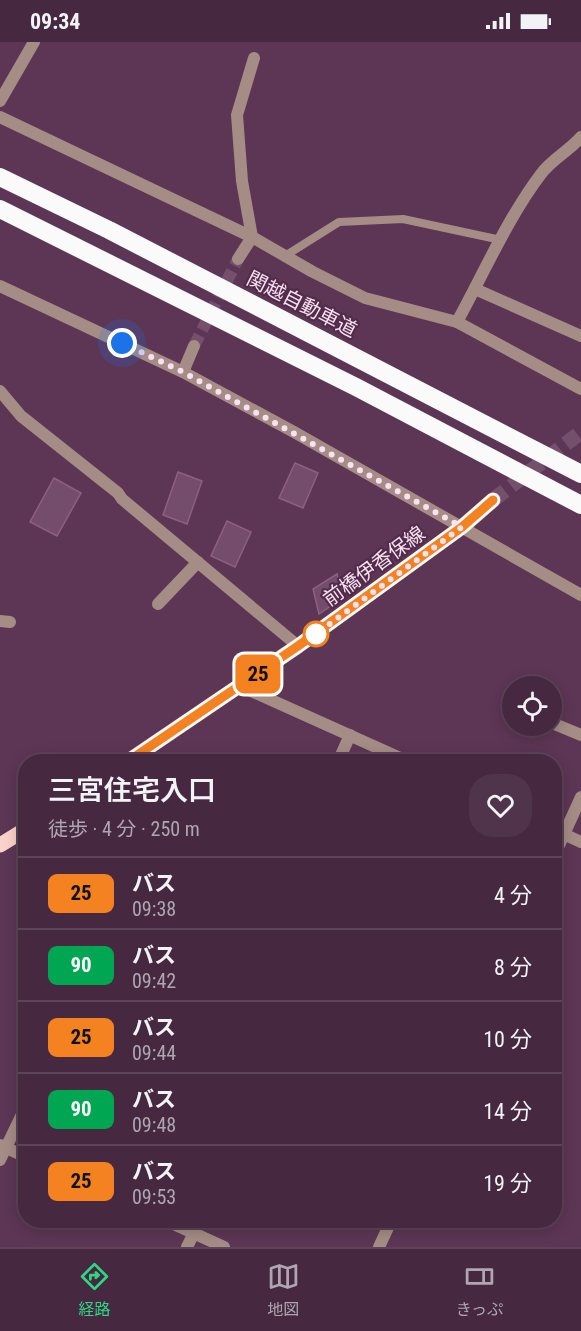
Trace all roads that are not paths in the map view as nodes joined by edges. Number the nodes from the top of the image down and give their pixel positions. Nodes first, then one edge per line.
1 (34, 42) edge
2 (254, 58) dead end
3 (0, 101) edge
4 (0, 117) edge
5 (581, 136) edge
6 (0, 177) edge
7 (0, 209) edge
8 (252, 237) junction
9 (501, 240) junction
10 (285, 256) junction
11 (238, 259) tunnel mouth
12 (0, 286) edge
13 (475, 289) junction
14 (457, 322) junction
15 (581, 336) edge
16 (194, 346) tunnel mouth
17 (183, 372) junction
18 (581, 388) edge
19 (0, 393) edge
20 (581, 474) edge
21 (493, 500) tunnel mouth
22 (581, 505) edge
23 (462, 527) junction
24 (198, 562) junction
25 (581, 595) edge
26 (158, 604) dead end
27 (298, 646) junction
28 (240, 686) junction
29 (562, 727) edge
30 (350, 735) junction
31 (581, 735) edge
32 (139, 754) edge
33 (342, 754) edge
34 (392, 754) edge
35 (581, 797) edge
36 (562, 829) edge
37 (562, 833) edge
38 (18, 834) edge
39 (581, 842) edge
40 (0, 845) edge
41 (18, 1120) edge
42 (3, 1146) edge
43 (18, 1153) edge
44 (0, 1161) edge
45 (183, 1228) edge
46 (388, 1228) edge
47 (194, 1233) junction
48 (188, 1247) edge
49 (224, 1247) edge
50 (380, 1247) edge

1 - 3 street
2 - 8 street
4 - 8 street
5 - 9 street
6 - 20 highway, 関越自動車道
7 - 22 highway
8 - 10 street
8 - 11 street
9 - 10 lane
9 - 13 street
10 - 14 street
12 - 17 street
13 - 14 street
13 - 15 street
14 - 18 street
16 - 17 street
17 - 23 street
19 - 24 street
21 - 23 main road, 前橋伊香保線
23 - 25 street
23 - 27 main road, 前橋伊香保線
24 - 26 street
24 - 27 street
27 - 28 main road, 前橋伊香保線
28 - 30 street
28 - 32 main road, 前橋伊香保線
29 - 31 street
30 - 33 street
30 - 34 street
35 - 36 street
37 - 39 street
38 - 40 main road
41 - 42 street
42 - 43 street
42 - 44 street
45 - 47 street
46 - 50 street
47 - 48 street
47 - 49 street

